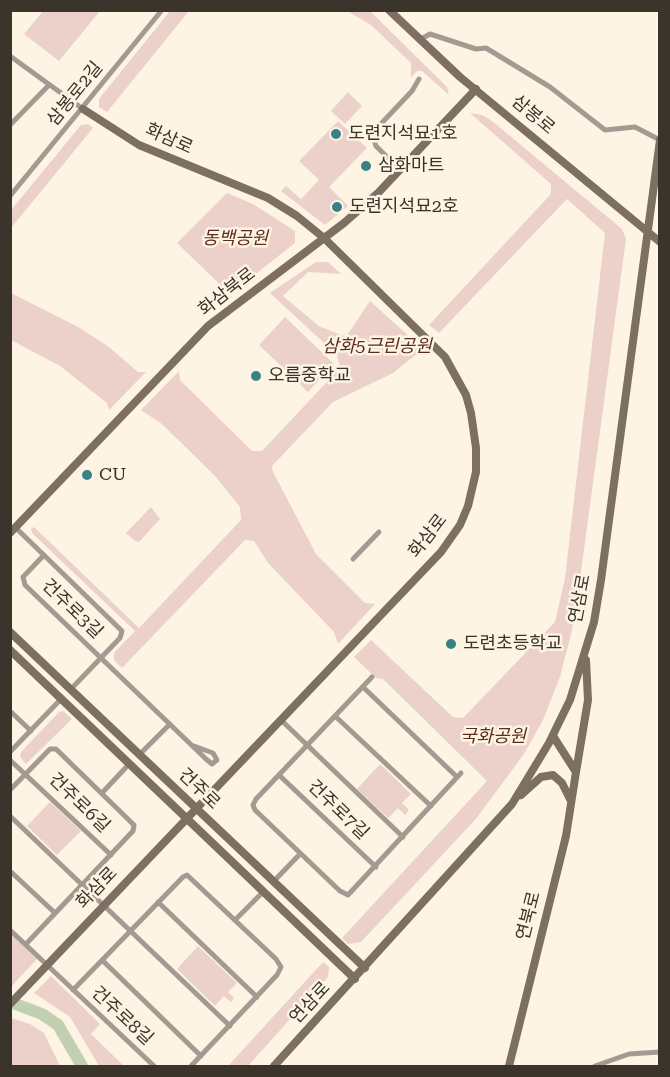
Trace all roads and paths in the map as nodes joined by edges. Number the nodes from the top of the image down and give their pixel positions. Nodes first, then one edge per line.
1 (162, 10) edge
2 (389, 10) edge
3 (419, 40) junction
4 (13, 58) edge
5 (10, 67) edge
6 (419, 79) dead end
7 (49, 85) junction
8 (476, 89) junction
9 (82, 109) junction
10 (10, 125) edge
11 (660, 140) edge
12 (400, 170) junction
13 (11, 194) edge
14 (646, 230) junction
15 (324, 238) junction
16 (660, 242) edge
17 (13, 531) edge
18 (379, 532) dead end
19 (44, 555) junction
20 (353, 559) dead end
21 (12, 634) edge
22 (10, 650) edge
23 (585, 652) junction
24 (101, 657) junction
25 (372, 677) dead end
26 (363, 687) junction
27 (70, 690) junction
28 (62, 698) junction
29 (10, 711) edge
30 (335, 716) junction
31 (281, 720) junction
32 (170, 724) junction
33 (31, 730) junction
34 (553, 736) junction
35 (307, 745) junction
36 (194, 746) dead end
37 (10, 752) edge
38 (139, 755) junction
39 (10, 760) edge
40 (130, 763) junction
41 (576, 772) junction
42 (26, 774) junction
43 (279, 775) junction
44 (10, 790) edge
45 (102, 792) junction
46 (571, 801) junction
47 (512, 804) junction
48 (430, 806) junction
49 (196, 809) junction
50 (10, 816) edge
51 (187, 819) junction
52 (403, 837) junction
53 (300, 854) junction
54 (111, 855) junction
55 (376, 867) junction
56 (10, 871) edge
57 (273, 882) junction
58 (82, 885) junction
59 (263, 892) junction
60 (158, 902) junction
61 (104, 905) junction
62 (55, 913) junction
63 (235, 920) junction
64 (10, 930) edge
65 (130, 930) junction
66 (26, 944) junction
67 (102, 960) junction
68 (47, 965) junction
69 (365, 968) junction
70 (355, 979) junction
71 (73, 990) junction
72 (257, 997) junction
73 (10, 1004) edge
74 (230, 1026) junction
75 (660, 1052) edge
76 (201, 1056) junction
77 (154, 1066) edge
78 (191, 1066) edge
79 (274, 1066) edge
80 (509, 1066) edge
81 (595, 1066) edge

1 - 9 street, 삼봉로2길
2 - 3 street, 삼봉로
3 - 8 street, 삼봉로
3 - 11 street
4 - 5 street
4 - 7 street
6 - 12 street
7 - 9 street
7 - 10 street
8 - 12 street, 화삼북로
8 - 14 street, 삼봉로
9 - 13 street, 삼봉로2길
9 - 15 street, 화삼로
11 - 14 street, 연삼로
12 - 15 street, 화삼북로
14 - 16 street, 삼봉로
14 - 23 street, 연삼로
15 - 17 street, 화삼북로
15 - 31 street, 화삼로
17 - 19 street, 건주로3길
18 - 20 street
19 - 24 street, 건주로3길
19 - 24 street, 건주로3길
21 - 27 street, 건주로
22 - 28 street, 건주로
23 - 34 street, 연삼로
23 - 41 street, 연북로
24 - 27 street, 건주로3길
24 - 32 street
25 - 26 street
26 - 30 street
26 - 48 street
27 - 38 street, 건주로
28 - 33 street
28 - 40 street, 건주로
29 - 33 street
30 - 35 street
30 - 48 street
31 - 35 street, 건주로7길
31 - 49 street, 화삼로
32 - 36 street
32 - 38 street
33 - 37 street
34 - 41 street
34 - 47 street, 연삼로
35 - 43 street
35 - 52 street, 건주로7길
38 - 49 street, 건주로
39 - 42 street
40 - 45 street, 건주로6길
40 - 51 street, 건주로
41 - 46 street, 연북로
42 - 44 street, 건주로6길
42 - 45 street, 건주로6길
42 - 54 street, 건주로6길
43 - 53 street
43 - 55 street, 건주로7길
45 - 54 street, 건주로6길
46 - 47 street
46 - 80 street, 연북로
47 - 69 street, 연삼로
48 - 52 street
49 - 51 street, 화삼로
49 - 57 street, 건주로
50 - 58 street
51 - 59 street, 건주로
51 - 61 street, 화삼로
52 - 55 street
53 - 55 street
53 - 57 street
54 - 58 street, 건주로6길
56 - 62 street
57 - 69 street, 건주로
58 - 61 street
58 - 62 street, 건주로6길
59 - 63 street
59 - 70 street, 건주로
60 - 63 street, 건주로8길
60 - 65 street, 건주로8길
60 - 72 street
61 - 65 street
61 - 68 street, 화삼로
62 - 66 street, 건주로6길
63 - 72 street, 건주로8길
64 - 66 street
65 - 67 street, 건주로8길
65 - 74 street
66 - 68 street
67 - 71 street, 건주로8길
67 - 76 street, 건주로8길
68 - 71 street
68 - 73 street, 화삼로
69 - 70 street, 연삼로
70 - 79 street, 연삼로
71 - 77 street, 건주로8길
72 - 74 street, 건주로8길
74 - 76 street, 건주로8길
75 - 81 street
76 - 78 street, 건주로8길

